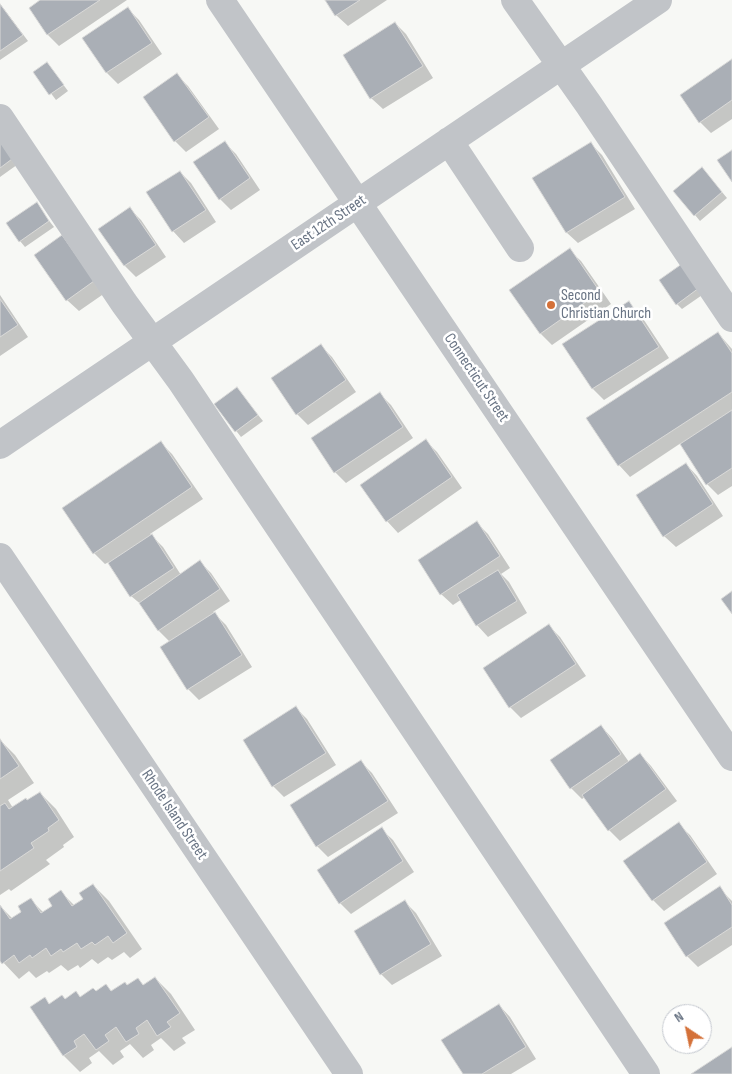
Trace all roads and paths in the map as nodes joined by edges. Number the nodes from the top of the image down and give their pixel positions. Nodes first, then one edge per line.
1 (220, 0) edge
2 (515, 0) edge
3 (658, 0) edge
4 (561, 66) junction
5 (0, 118) edge
6 (449, 141) junction
7 (358, 204) junction
8 (520, 248) dead end
9 (732, 318) edge
10 (152, 342) junction
11 (0, 445) edge
12 (0, 557) edge
13 (732, 757) edge
14 (349, 1074) edge
15 (646, 1074) edge

1 - 7 street, Connecticut Street
2 - 4 street
3 - 4 street, East 12th Street
4 - 6 street, East 12th Street
4 - 9 street
5 - 10 street
6 - 7 street, East 12th Street
6 - 8 street
7 - 10 street, East 12th Street
7 - 13 street, Connecticut Street
10 - 11 street, East 12th Street
10 - 15 street
12 - 14 street, Rhode Island Street

